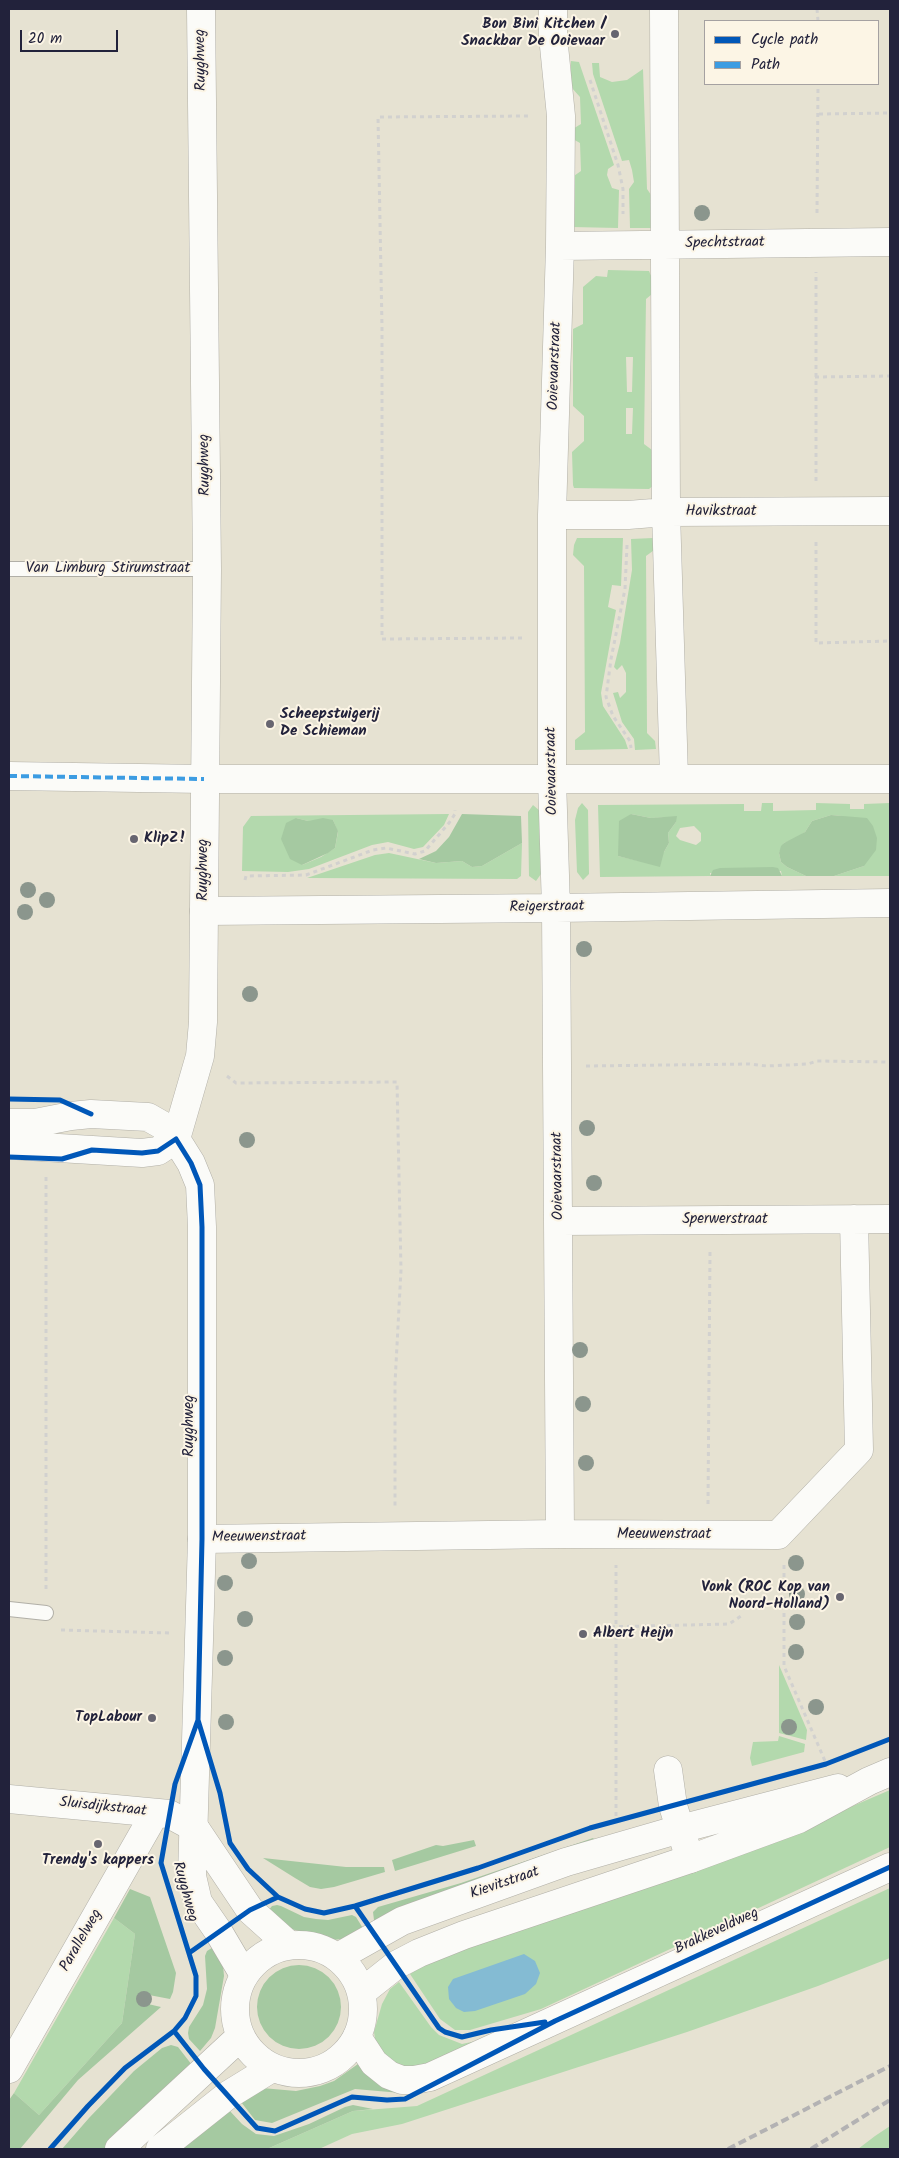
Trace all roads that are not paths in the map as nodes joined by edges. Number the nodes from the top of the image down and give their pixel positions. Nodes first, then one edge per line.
1 (201, 9) edge
2 (553, 9) edge
3 (664, 9) edge
4 (890, 242) edge
5 (560, 246) junction
6 (664, 246) junction
7 (890, 511) edge
8 (666, 512) junction
9 (552, 515) junction
10 (9, 568) edge
11 (207, 569) junction
12 (9, 776) edge
13 (552, 778) junction
14 (674, 778) junction
15 (890, 779) edge
16 (204, 780) junction
17 (890, 903) edge
18 (556, 908) junction
19 (204, 911) junction
20 (9, 1123) edge
21 (176, 1139) junction
22 (9, 1145) edge
23 (854, 1219) junction
24 (890, 1219) edge
25 (560, 1221) junction
26 (560, 1534) junction
27 (202, 1539) junction
28 (9, 1609) edge
29 (46, 1614) road end
30 (668, 1770) dead end
31 (880, 1776) edge
32 (9, 1799) edge
33 (155, 1813) junction
34 (677, 1818) junction
35 (195, 1828) junction
36 (690, 1859) junction
37 (890, 1867) edge
38 (289, 1945) junction
39 (338, 1957) junction
40 (244, 1975) junction
41 (362, 1992) junction
42 (240, 2037) junction
43 (357, 2037) junction
44 (272, 2068) junction
45 (9, 2070) edge
46 (118, 2149) edge
47 (160, 2149) edge

1 - 11 street, Ruyghweg
2 - 5 street, Ooievaarstraat
3 - 6 street
4 - 6 street, Spechtstraat
5 - 6 street, Spechtstraat
5 - 9 street, Ooievaarstraat
6 - 8 street
7 - 8 street, Havikstraat
8 - 9 street, Havikstraat
8 - 14 street
9 - 13 street, Ooievaarstraat
10 - 11 lane, Van Limburg Stirumstraat
11 - 16 street, Ruyghweg
12 - 16 street
13 - 14 street
13 - 16 street
13 - 18 street, Ooievaarstraat
14 - 15 street
16 - 19 street, Ruyghweg
17 - 18 street, Reigerstraat
18 - 19 street, Reigerstraat
18 - 25 street, Ooievaarstraat
19 - 21 street, Ruyghweg
20 - 21 street
21 - 22 street
21 - 27 street, Ruyghweg
23 - 24 street, Sperwerstraat
23 - 25 street, Sperwerstraat
23 - 26 street, Meeuwenstraat
25 - 26 street, Ooievaarstraat
26 - 27 street, Meeuwenstraat
27 - 35 street, Ruyghweg
28 - 29 lane
30 - 34 street
31 - 34 street, Kievitstraat
31 - 36 street, Kievitstraat
32 - 33 street, Sluisdijkstraat
33 - 35 street, Sluisdijkstraat
33 - 45 street, Parallelweg
34 - 36 street
34 - 39 street, Kievitstraat
35 - 38 street
35 - 40 street, Ruyghweg
36 - 41 street, Kievitstraat
37 - 43 street, Brakkeveldweg
38 - 39 street
38 - 40 street
39 - 41 street
40 - 42 street
41 - 43 street
42 - 44 street
42 - 46 street
43 - 44 street
44 - 47 street

